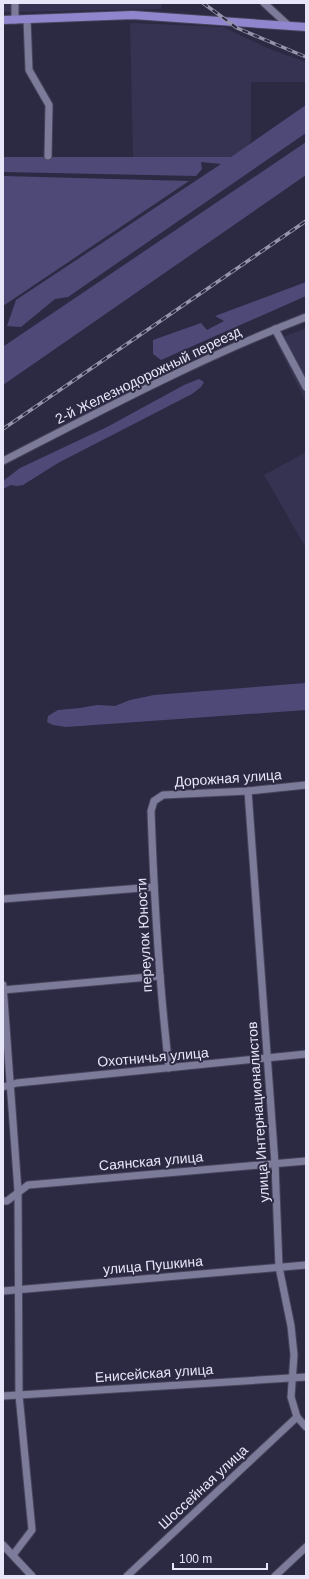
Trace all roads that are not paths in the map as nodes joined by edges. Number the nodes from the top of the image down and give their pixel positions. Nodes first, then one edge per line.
1 (15, 3) edge
2 (264, 3) edge
3 (27, 19) junction
4 (3, 20) edge
5 (15, 20) junction
6 (290, 26) junction
7 (306, 27) edge
8 (48, 156) dead end
9 (306, 317) edge
10 (275, 329) junction
11 (306, 387) edge
12 (3, 461) edge
13 (306, 785) edge
14 (248, 791) junction
15 (154, 801) joint
16 (154, 887) junction
17 (3, 900) edge
18 (160, 976) junction
19 (3, 986) edge
20 (3, 990) edge
21 (306, 1054) edge
22 (268, 1059) junction
23 (169, 1068) junction
24 (6, 1086) edge
25 (306, 1161) edge
26 (275, 1164) junction
27 (18, 1191) junction
28 (3, 1201) edge
29 (306, 1265) edge
30 (279, 1267) junction
31 (18, 1290) junction
32 (3, 1291) edge
33 (306, 1377) edge
34 (293, 1378) junction
35 (19, 1395) junction
36 (3, 1396) edge
37 (296, 1417) junction
38 (306, 1427) edge
39 (3, 1545) edge
40 (306, 1547) edge
41 (13, 1555) junction
42 (32, 1576) edge
43 (127, 1576) edge
44 (275, 1576) edge

1 - 5 street
2 - 6 street
3 - 5 main road
3 - 6 main road
3 - 8 street
4 - 5 main road
6 - 7 main road
9 - 10 street, 2-й Железнодорожный переезд
10 - 11 street
10 - 12 street, 2-й Железнодорожный переезд
13 - 14 street, Дорожная улица
14 - 15 street, Дорожная улица
14 - 22 street, улица Интернационалистов
15 - 16 street, переулок Юности
16 - 17 street
16 - 18 street, переулок Юности
18 - 20 street
18 - 23 street, переулок Юности
19 - 20 street
20 - 24 street
21 - 22 street, Охотничья улица
22 - 23 street, Охотничья улица
22 - 26 street, улица Интернационалистов
23 - 24 street, Охотничья улица
24 - 27 street
25 - 26 street, Саянская улица
26 - 27 street, Саянская улица
26 - 30 street, улица Интернационалистов
27 - 28 street, Саянская улица
27 - 31 street
29 - 30 street, улица Пушкина
30 - 31 street, улица Пушкина
30 - 34 street, улица Интернационалистов
31 - 32 street, улица Пушкина
31 - 35 street
33 - 34 street, Енисейская улица
34 - 35 street, Енисейская улица
34 - 37 street, улица Интернационалистов
35 - 36 street, Енисейская улица
35 - 41 street
37 - 38 street
37 - 43 street, Шоссейная улица
39 - 41 street
40 - 44 street
41 - 42 street

